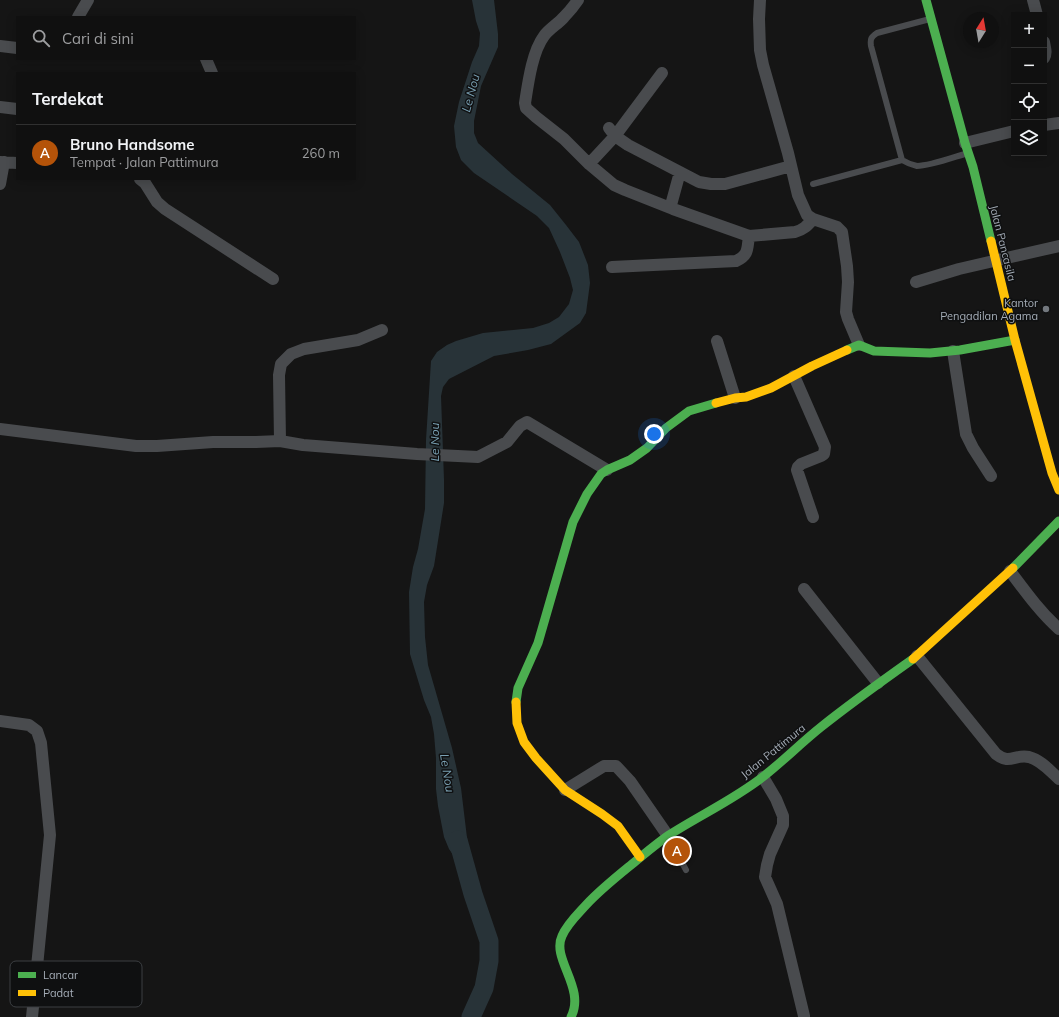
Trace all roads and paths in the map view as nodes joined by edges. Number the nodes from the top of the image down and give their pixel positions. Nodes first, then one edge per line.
1 (88, 0) edge
2 (578, 0) edge
3 (760, 0) edge
4 (926, 0) edge
5 (1033, 0) edge
6 (1036, 12) edge
7 (79, 16) edge
8 (931, 19) junction
9 (0, 46) edge
10 (16, 48) edge
11 (206, 60) edge
12 (212, 72) edge
13 (662, 73) dead end
14 (0, 107) edge
15 (16, 108) edge
16 (1059, 123) edge
17 (1047, 125) edge
18 (612, 132) junction
19 (1011, 132) edge
20 (966, 148) junction
21 (902, 160) junction
22 (2, 162) edge
23 (16, 163) edge
24 (589, 164) junction
25 (791, 166) junction
26 (680, 172) junction
27 (141, 180) edge
28 (0, 184) edge
29 (813, 184) dead end
30 (673, 208) junction
31 (813, 219) junction
32 (749, 236) junction
33 (1059, 246) edge
34 (995, 260) junction
35 (612, 267) dead end
36 (273, 279) dead end
37 (916, 282) dead end
38 (382, 330) dead end
39 (1015, 340) junction
40 (717, 341) dead end
41 (859, 345) junction
42 (953, 351) junction
43 (794, 376) junction
44 (735, 398) junction
45 (0, 429) edge
46 (280, 441) junction
47 (607, 470) junction
48 (991, 476) dead end
49 (1059, 490) edge
50 (813, 516) dead end
51 (1059, 521) edge
52 (1010, 571) junction
53 (804, 589) dead end
54 (1059, 629) edge
55 (917, 656) junction
56 (878, 683) junction
57 (0, 721) edge
58 (763, 777) junction
59 (1059, 779) edge
60 (565, 790) junction
61 (668, 836) junction
62 (640, 857) junction
63 (686, 870) dead end
64 (38, 961) edge
65 (33, 1007) edge
66 (804, 1016) edge
67 (32, 1017) edge
68 (571, 1017) edge

1 - 7 street
2 - 24 street
3 - 25 street
4 - 8 street, Jalan Pancasila
5 - 6 street
8 - 20 street, Jalan Pancasila
8 - 21 lane
9 - 10 street
11 - 12 street
13 - 18 street
14 - 15 street
16 - 17 street
18 - 24 street
18 - 26 street
19 - 20 street
20 - 21 lane
20 - 34 street, Jalan Pancasila
21 - 29 lane
22 - 23 street
22 - 28 street
24 - 30 street
25 - 26 street
25 - 31 street
26 - 30 street
27 - 36 street
30 - 32 street
31 - 32 street
31 - 41 street
32 - 35 street
33 - 34 street
34 - 37 street
34 - 39 street, Jalan Pancasila
38 - 46 street
39 - 42 street
39 - 49 street, Jalan Pancasila
40 - 44 street
41 - 42 street
41 - 43 street
42 - 48 street
43 - 44 street
43 - 50 street
44 - 47 street
45 - 46 street
46 - 47 street
47 - 60 street
51 - 52 street, Jalan Pattimura
52 - 54 street
52 - 55 street, Jalan Pattimura
53 - 56 street
55 - 56 street, Jalan Pattimura
55 - 59 street
56 - 58 street, Jalan Pattimura
57 - 64 street
58 - 61 street, Jalan Pattimura
58 - 66 street
60 - 61 street
60 - 62 street
61 - 62 street, Jalan Pattimura
61 - 63 lane
62 - 68 street, Jalan Pattimura
65 - 67 street

